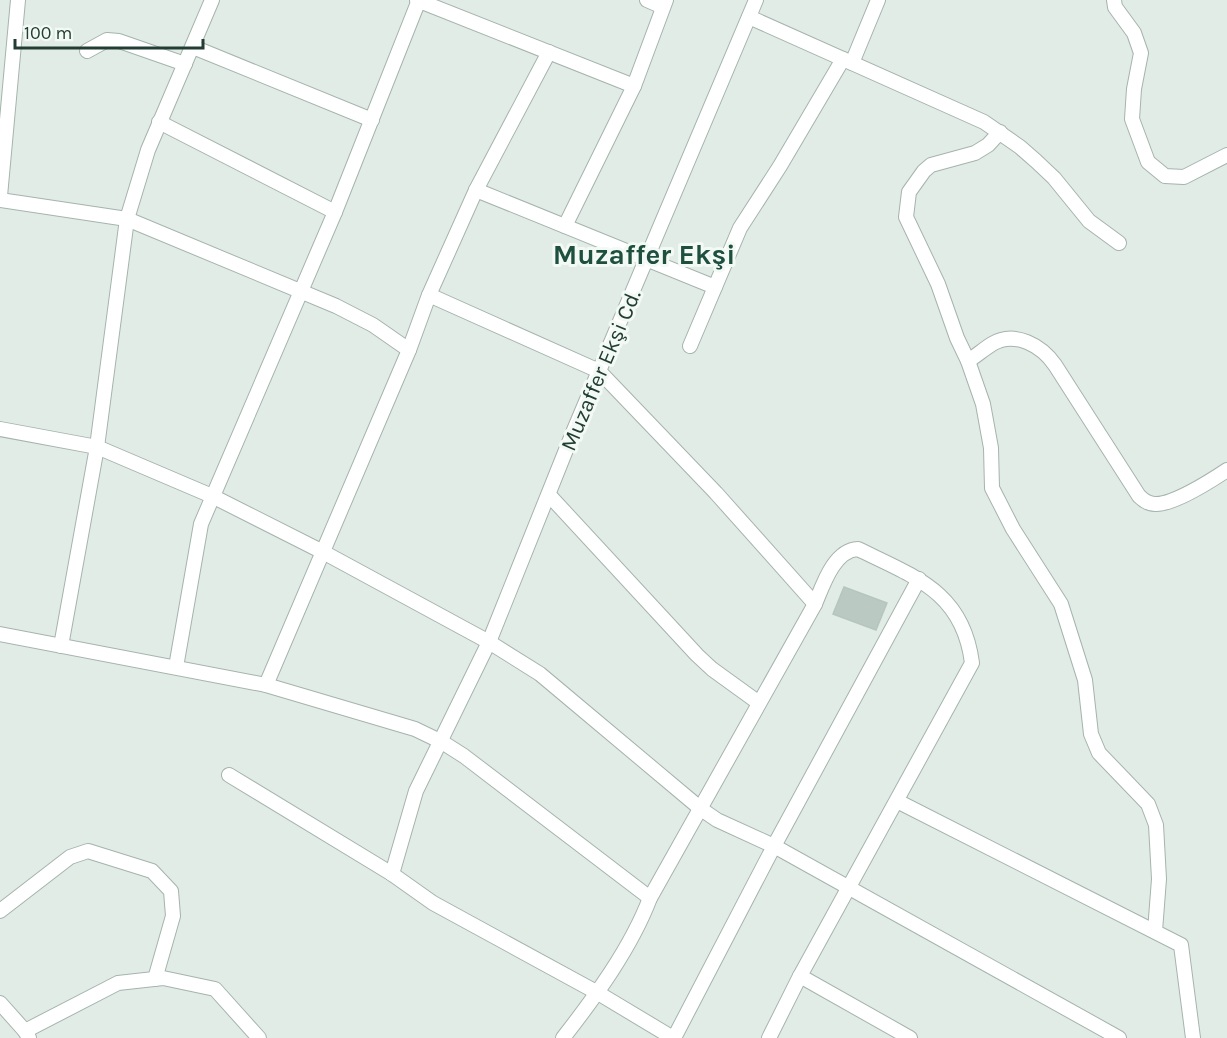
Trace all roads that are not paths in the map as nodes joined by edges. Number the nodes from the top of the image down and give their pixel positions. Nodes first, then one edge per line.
1 (18, 0) edge
2 (212, 0) edge
3 (418, 0) edge
4 (647, 0) edge
5 (756, 0) edge
6 (878, 0) edge
7 (1114, 0) edge
8 (665, 3) edge
9 (749, 17) junction
10 (193, 47) junction
11 (87, 51) dead end
12 (549, 52) junction
13 (848, 61) junction
14 (184, 64) junction
15 (634, 86) junction
16 (372, 120) junction
17 (159, 122) junction
18 (1000, 132) junction
19 (1227, 155) edge
20 (476, 190) junction
21 (0, 198) edge
22 (335, 212) junction
23 (127, 219) junction
24 (565, 226) junction
25 (1119, 243) dead end
26 (647, 260) junction
27 (715, 287) junction
28 (300, 291) junction
29 (429, 295) junction
30 (690, 346) dead end
31 (409, 350) junction
32 (968, 361) junction
33 (600, 370) junction
34 (0, 429) edge
35 (96, 447) junction
36 (1227, 470) edge
37 (549, 495) junction
38 (212, 496) junction
39 (322, 552) junction
40 (919, 579) junction
41 (815, 604) junction
42 (0, 634) edge
43 (489, 642) junction
44 (61, 646) junction
45 (176, 667) junction
46 (266, 686) junction
47 (759, 703) junction
48 (442, 742) junction
49 (229, 775) dead end
50 (897, 801) junction
51 (701, 809) junction
52 (774, 846) junction
53 (392, 874) junction
54 (850, 888) junction
55 (650, 898) junction
56 (0, 911) edge
57 (1155, 931) junction
58 (800, 976) junction
59 (155, 979) junction
60 (598, 993) junction
61 (0, 1003) edge
62 (27, 1034) edge
63 (259, 1038) edge
64 (563, 1038) edge
65 (674, 1038) edge
66 (769, 1038) edge
67 (910, 1038) edge
68 (1119, 1038) edge
69 (1193, 1038) edge

1 - 21 street
2 - 10 street
3 - 12 street
3 - 16 street
4 - 8 street
5 - 9 street, Muzaffer Ekşi Cd.
6 - 13 street
7 - 19 street
8 - 15 street
9 - 13 street
9 - 26 street, Muzaffer Ekşi Cd.
10 - 14 street
10 - 16 street
11 - 14 street
12 - 15 street
12 - 20 street
13 - 18 street
13 - 27 street
14 - 17 street
15 - 24 street
16 - 22 street
17 - 22 street
17 - 23 street
18 - 25 street
18 - 32 street
20 - 24 street
20 - 29 street
21 - 23 street
22 - 28 street
23 - 28 street
23 - 35 street
24 - 26 street
26 - 27 street
26 - 33 street, Muzaffer Ekşi Cd.
27 - 30 street
28 - 31 street
28 - 38 street
29 - 31 street
29 - 33 street
31 - 39 street
32 - 36 street
32 - 57 street
33 - 37 street, Muzaffer Ekşi Cd.
33 - 41 street
34 - 35 street
35 - 38 street
35 - 44 street
37 - 43 street, Muzaffer Ekşi Cd.
37 - 47 street
38 - 39 street
38 - 45 street
39 - 43 street
39 - 46 street
40 - 41 street
40 - 50 street
40 - 52 street
41 - 47 street
42 - 44 street
43 - 48 street, Muzaffer Ekşi Cd.
43 - 51 street
44 - 45 street
45 - 46 street
46 - 48 street
47 - 51 street
48 - 53 street, Muzaffer Ekşi Cd.
48 - 55 street
49 - 53 street
50 - 54 street
50 - 57 street
51 - 52 street
51 - 55 street
52 - 54 street
52 - 65 street
53 - 60 street
54 - 58 street
54 - 68 street
55 - 60 street
56 - 59 street
57 - 69 street
58 - 66 street
58 - 67 street
59 - 62 street
59 - 63 street
60 - 64 street
60 - 65 street
61 - 62 street

